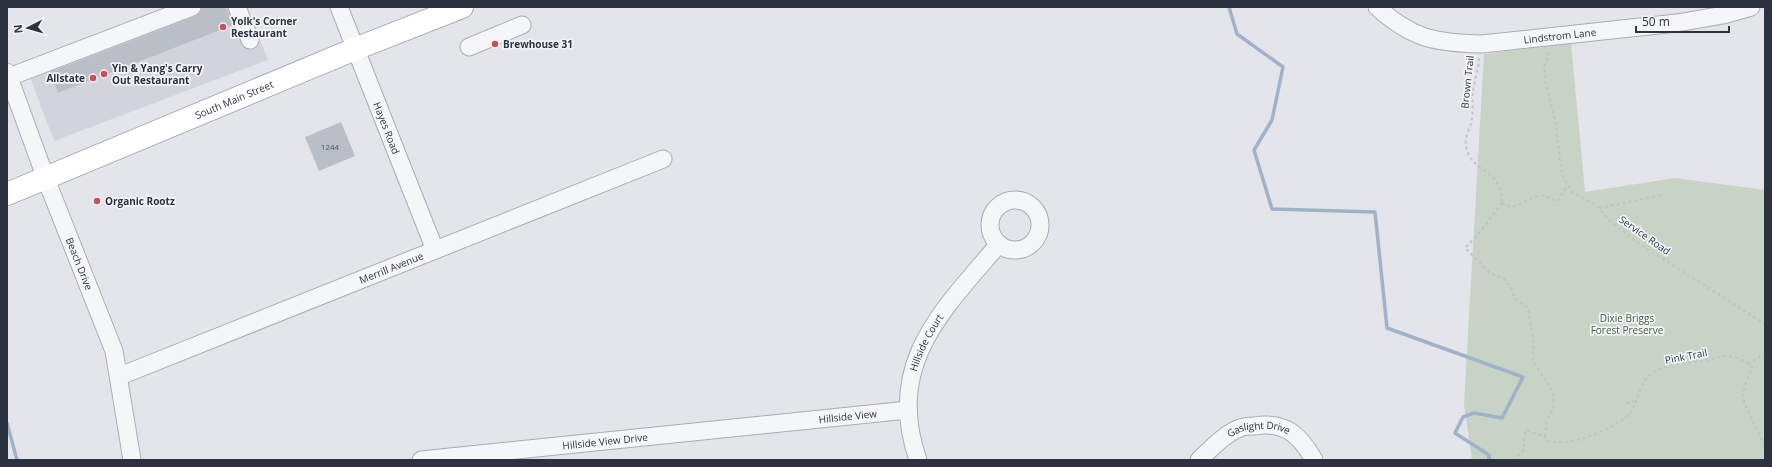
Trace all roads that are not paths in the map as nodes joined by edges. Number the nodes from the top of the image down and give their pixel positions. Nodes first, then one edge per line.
1 (192, 7) edge
2 (237, 7) edge
3 (339, 7) edge
4 (462, 7) edge
5 (1378, 7) edge
6 (1751, 7) edge
7 (522, 25) dead end
8 (250, 40) dead end
9 (469, 47) dead end
10 (356, 49) junction
11 (8, 74) edge
12 (663, 159) dead end
13 (46, 179) junction
14 (7, 194) edge
15 (999, 244) dead end
16 (435, 250) junction
17 (120, 376) junction
18 (908, 410) junction
19 (788, 422) joint
20 (132, 460) edge
21 (421, 460) edge
22 (918, 460) edge
23 (1199, 460) edge
24 (1314, 460) edge

1 - 11 street
2 - 8 street
3 - 10 street, Hayes Road
4 - 10 main road, South Main Street
5 - 6 street, Lindstrom Lane
7 - 9 street
10 - 13 main road, South Main Street
10 - 16 street, Hayes Road
11 - 13 street, Beach Drive
12 - 16 street, Merrill Avenue
13 - 14 main road, South Main Street
13 - 17 street, Beach Drive
15 - 18 street, Hillside Court
16 - 17 street, Merrill Avenue
17 - 20 street, Beach Drive
18 - 19 street, Hillside View
18 - 22 street, Hillside Court
19 - 21 street, Hillside View Drive
23 - 24 street, Gaslight Drive

